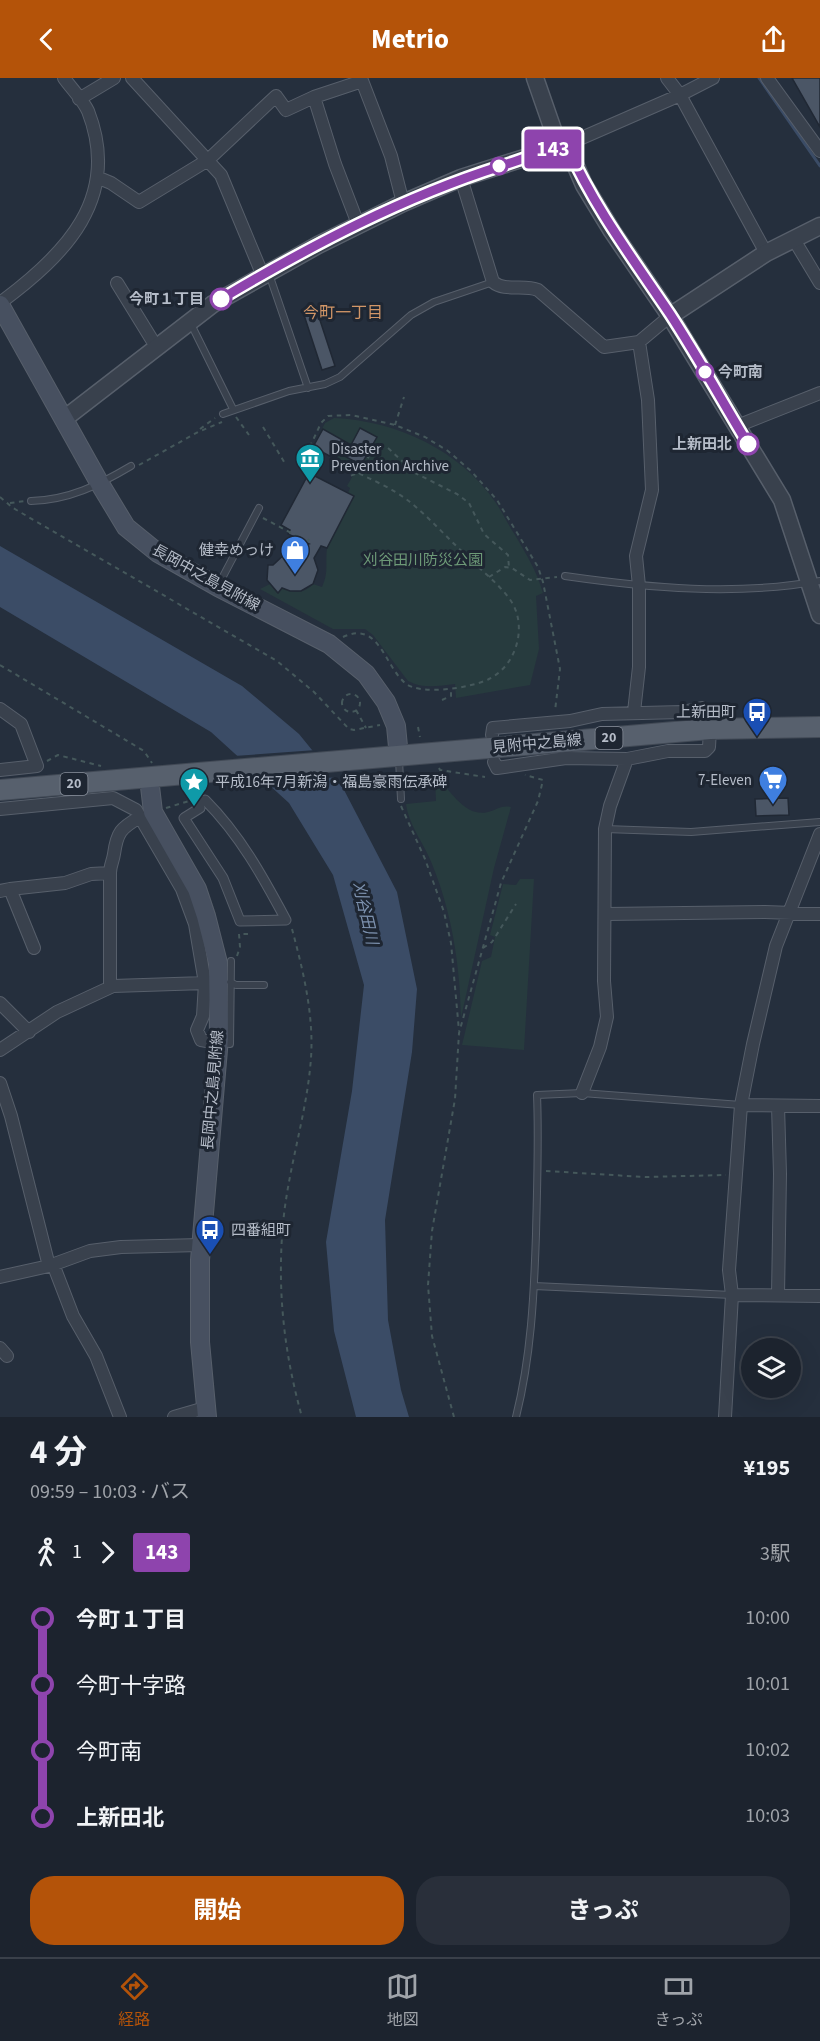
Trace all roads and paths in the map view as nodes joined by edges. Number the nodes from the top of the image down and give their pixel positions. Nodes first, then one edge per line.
1 (63, 78) edge
2 (114, 78) edge
3 (132, 78) edge
4 (535, 78) edge
5 (667, 78) edge
6 (713, 78) edge
7 (766, 78) edge
8 (361, 80) edge
9 (680, 95) junction
10 (314, 97) junction
11 (79, 99) junction
12 (563, 147) junction
13 (820, 151) edge
14 (208, 160) junction
15 (99, 178) junction
16 (460, 178) junction
17 (403, 203) junction
18 (358, 224) junction
19 (820, 226) edge
20 (793, 238) junction
21 (766, 253) junction
22 (266, 275) junction
23 (493, 282) junction
24 (117, 283) dead end
25 (820, 283) edge
26 (0, 304) edge
27 (670, 316) junction
28 (190, 322) junction
29 (639, 342) junction
30 (157, 348) junction
31 (308, 388) junction
32 (820, 393) edge
33 (404, 397) dead end
34 (233, 410) junction
35 (223, 414) joint
36 (64, 419) junction
37 (395, 425) junction
38 (737, 426) junction
39 (262, 427) dead end
40 (198, 432) junction
41 (249, 435) dead end
42 (306, 455) dead end
43 (286, 465) dead end
44 (131, 466) joint
45 (359, 474) junction
46 (351, 477) dead end
47 (100, 484) junction
48 (0, 497) edge
49 (8, 501) junction
50 (31, 501) joint
51 (259, 508) dead end
52 (262, 517) dead end
53 (303, 550) dead end
54 (509, 568) junction
55 (565, 576) joint
56 (489, 577) junction
57 (542, 580) junction
58 (816, 582) edge
59 (639, 586) junction
60 (218, 587) junction
61 (820, 615) edge
62 (343, 636) dead end
63 (0, 665) edge
64 (451, 688) junction
65 (364, 692) dead end
66 (358, 698) junction
67 (442, 700) dead end
68 (0, 709) edge
69 (356, 710) junction
70 (555, 711) dead end
71 (634, 712) junction
72 (383, 724) dead end
73 (366, 728) junction
74 (418, 728) dead end
75 (820, 728) edge
76 (710, 729) junction
77 (492, 735) dead end
78 (420, 737) dead end
79 (58, 755) dead end
80 (399, 757) junction
81 (627, 759) junction
82 (494, 762) dead end
83 (0, 770) edge
84 (105, 770) dead end
85 (442, 770) dead end
86 (150, 772) junction
87 (523, 775) dead end
88 (485, 777) dead end
89 (0, 790) edge
90 (401, 799) joint
91 (189, 801) dead end
92 (170, 807) dead end
93 (0, 809) edge
94 (140, 817) junction
95 (820, 822) edge
96 (605, 829) junction
97 (820, 834) edge
98 (110, 873) junction
99 (5, 890) edge
100 (516, 904) dead end
101 (787, 913) junction
102 (606, 914) junction
103 (820, 914) edge
104 (249, 921) junction
105 (291, 926) dead end
106 (34, 948) dead end
107 (483, 948) junction
108 (234, 961) joint
109 (218, 982) junction
110 (264, 985) dead end
111 (110, 987) junction
112 (0, 1003) edge
113 (30, 1032) junction
114 (459, 1033) junction
115 (0, 1050) edge
116 (0, 1083) edge
117 (582, 1092) junction
118 (741, 1106) junction
119 (778, 1106) junction
120 (820, 1106) edge
121 (538, 1171) junction
122 (734, 1174) junction
123 (200, 1245) junction
124 (51, 1265) junction
125 (0, 1277) edge
126 (534, 1286) junction
127 (732, 1295) junction
128 (778, 1295) junction
129 (820, 1296) edge
130 (206, 1412) edge
131 (120, 1417) edge
132 (174, 1417) edge
133 (302, 1417) edge
134 (454, 1417) edge
135 (516, 1417) edge
136 (725, 1417) edge

1 - 11 street
2 - 11 street
3 - 14 street
4 - 12 street
5 - 9 street
6 - 9 street
7 - 13 street
8 - 10 street
8 - 17 street
9 - 12 street
9 - 21 street
10 - 14 street
10 - 18 street
11 - 15 street
12 - 16 street
12 - 27 street
14 - 15 street
14 - 22 street
15 - 26 street
16 - 17 street
16 - 23 street
17 - 18 street
18 - 22 street
19 - 20 street
20 - 21 street
20 - 25 street
21 - 27 street
22 - 28 street
22 - 31 lane
23 - 29 street
23 - 31 lane
24 - 30 street
26 - 36 main road, 長岡中之島見附線
27 - 29 street
27 - 38 street
28 - 30 street
28 - 34 lane
29 - 59 street
30 - 36 street
31 - 34 lane
32 - 38 street
33 - 37 path
34 - 35 lane
35 - 40 path
36 - 47 main road, 長岡中之島見附線
37 - 42 path
37 - 57 path
38 - 58 street
39 - 43 path
40 - 41 path
40 - 44 path
44 - 47 lane
45 - 46 path
45 - 54 path
45 - 56 path
47 - 50 lane
47 - 60 main road, 長岡中之島見附線
48 - 49 path
49 - 50 path
49 - 73 path
51 - 60 lane
52 - 53 path
54 - 56 path
54 - 57 path
55 - 57 path
55 - 59 lane
56 - 64 path
57 - 70 path
58 - 59 lane
58 - 61 street
59 - 71 street
60 - 80 main road, 長岡中之島見附線
62 - 64 path
63 - 86 path
64 - 67 path
65 - 66 path
66 - 69 path
66 - 69 path
68 - 83 street
69 - 73 path
71 - 76 street
71 - 77 street
72 - 73 path
74 - 78 path
75 - 76 main road, 見附中之島線 / 20
76 - 80 main road, 見附中之島線 / 20
76 - 81 street
79 - 84 path
80 - 86 main road, 20
80 - 90 lane
81 - 82 street
81 - 96 street
85 - 88 path
86 - 89 main road, 20
86 - 109 main road, 長岡中之島見附線
87 - 107 path
90 - 114 path
91 - 92 path
93 - 94 street
94 - 98 street
94 - 109 street
95 - 96 lane
96 - 102 street
97 - 101 street
98 - 99 street
98 - 111 street
99 - 106 street
100 - 107 path
101 - 102 street
101 - 103 street
101 - 118 street
102 - 117 street
104 - 104 street
104 - 108 path
105 - 133 path
107 - 114 path
108 - 109 lane
109 - 110 lane
109 - 111 street
109 - 123 main road, 長岡中之島見附線
111 - 113 street
112 - 113 street
113 - 115 street
114 - 134 path
116 - 124 street
117 - 118 lane
117 - 121 lane
118 - 119 street
118 - 122 street
119 - 120 street
119 - 128 street
121 - 122 path
121 - 126 lane
122 - 127 street
123 - 124 street
123 - 130 main road, 長岡中之島見附線
124 - 125 street
124 - 131 street
126 - 127 lane
126 - 135 lane
127 - 128 street
127 - 136 street
128 - 129 street
130 - 132 street

